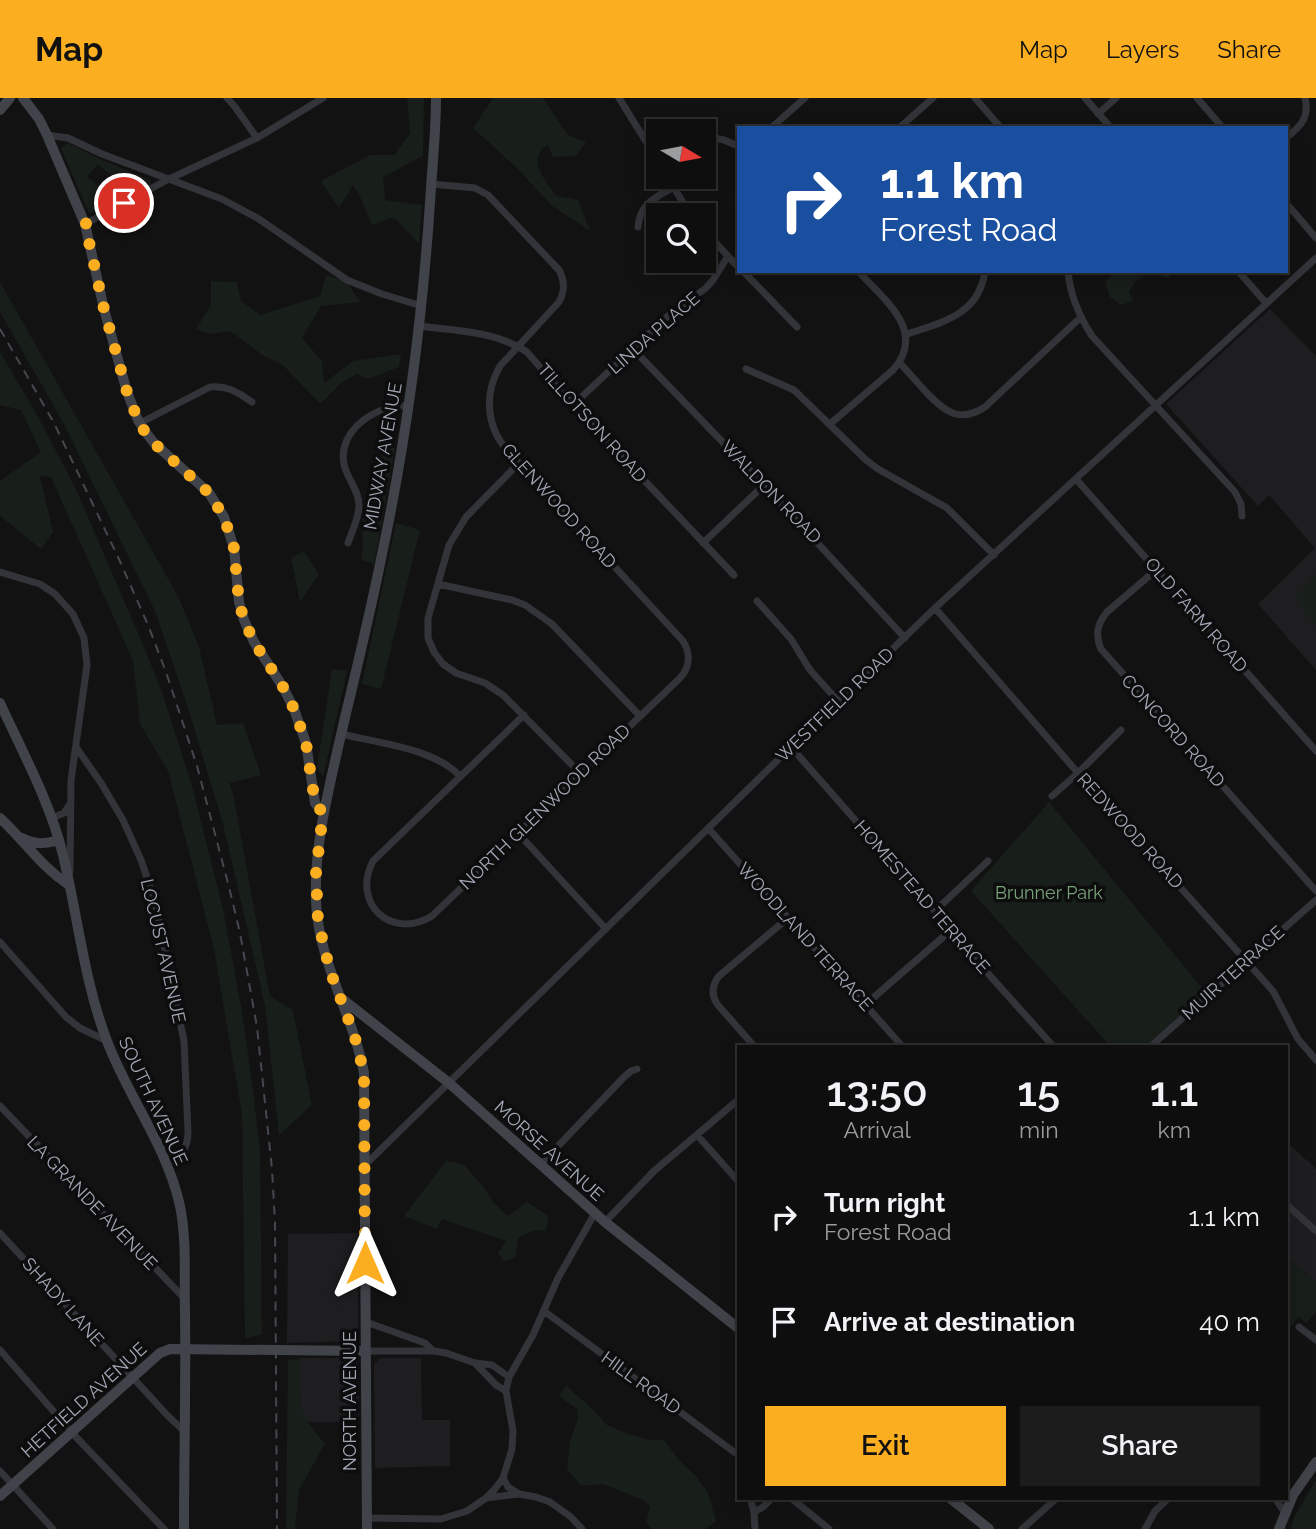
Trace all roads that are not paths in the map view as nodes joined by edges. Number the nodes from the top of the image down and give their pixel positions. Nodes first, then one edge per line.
1 (10, 98) edge
2 (23, 98) edge
3 (227, 98) edge
4 (323, 98) edge
5 (436, 98) edge
6 (620, 98) edge
7 (805, 98) edge
8 (933, 98) edge
9 (975, 98) edge
10 (1084, 98) edge
11 (1116, 98) edge
12 (1197, 98) edge
13 (1305, 98) edge
14 (795, 101) edge
15 (0, 110) edge
16 (1098, 114) junction
17 (773, 126) edge
18 (901, 126) edge
19 (999, 126) edge
20 (1109, 126) edge
21 (1221, 126) edge
22 (47, 135) junction
23 (646, 136) edge
24 (1288, 136) edge
25 (257, 138) junction
26 (716, 138) edge
27 (737, 146) edge
28 (167, 180) junction
29 (431, 184) junction
30 (671, 189) edge
31 (1288, 204) edge
32 (85, 224) junction
33 (638, 227) dead end
34 (1316, 238) edge
35 (716, 243) edge
36 (728, 256) junction
37 (1316, 258) edge
38 (737, 266) edge
39 (745, 273) edge
40 (860, 273) edge
41 (984, 273) edge
42 (1068, 273) edge
43 (1240, 273) edge
44 (1266, 303) junction
45 (422, 306) junction
46 (1081, 317) junction
47 (419, 326) junction
48 (797, 327) dead end
49 (905, 335) junction
50 (518, 346) junction
51 (633, 349) junction
52 (899, 362) junction
53 (746, 369) dead end
54 (252, 402) dead end
55 (573, 405) junction
56 (1156, 405) junction
57 (409, 406) junction
58 (140, 423) junction
59 (830, 424) junction
60 (519, 463) junction
61 (1076, 479) junction
62 (764, 485) junction
63 (1242, 516) dead end
64 (348, 542) dead end
65 (703, 543) junction
66 (994, 555) junction
67 (1156, 570) junction
68 (0, 572) edge
69 (734, 575) dead end
70 (438, 584) junction
71 (757, 601) dead end
72 (935, 608) junction
73 (905, 638) junction
74 (689, 654) joint
75 (839, 702) junction
76 (0, 704) edge
77 (524, 715) junction
78 (640, 716) junction
79 (1121, 730) dead end
80 (341, 734) junction
81 (76, 747) junction
82 (792, 747) junction
83 (1316, 751) edge
84 (1078, 773) junction
85 (580, 774) junction
86 (460, 776) junction
87 (1052, 796) dead end
88 (71, 803) junction
89 (323, 813) junction
90 (0, 818) edge
91 (51, 818) junction
92 (708, 828) junction
93 (518, 833) junction
94 (19, 835) junction
95 (59, 841) junction
96 (988, 861) dead end
97 (69, 886) junction
98 (1316, 891) edge
99 (1316, 900) edge
100 (935, 911) junction
101 (788, 918) junction
102 (606, 929) junction
103 (950, 930) junction
104 (0, 942) edge
105 (1247, 962) junction
106 (340, 998) junction
107 (866, 1005) junction
108 (370, 1020) junction
109 (354, 1034) junction
110 (107, 1041) junction
111 (753, 1045) edge
112 (901, 1045) edge
113 (1052, 1045) edge
114 (1152, 1045) edge
115 (1316, 1060) edge
116 (637, 1069) dead end
117 (449, 1083) junction
118 (737, 1101) edge
119 (0, 1106) edge
120 (697, 1135) junction
121 (167, 1164) junction
122 (541, 1164) junction
123 (365, 1165) junction
124 (737, 1180) edge
125 (1288, 1206) edge
126 (595, 1213) junction
127 (605, 1222) junction
128 (1316, 1231) edge
129 (0, 1233) edge
130 (185, 1299) junction
131 (544, 1311) junction
132 (366, 1322) junction
133 (737, 1327) edge
134 (1299, 1327) dead end
135 (1316, 1340) edge
136 (0, 1350) edge
137 (185, 1350) junction
138 (366, 1351) junction
139 (434, 1351) junction
140 (475, 1363) junction
141 (509, 1377) junction
142 (133, 1378) junction
143 (506, 1391) junction
144 (184, 1431) junction
145 (72, 1432) junction
146 (737, 1454) edge
147 (1316, 1462) edge
148 (0, 1471) edge
149 (503, 1478) junction
150 (13, 1485) junction
151 (519, 1494) junction
152 (0, 1496) edge
153 (486, 1498) junction
154 (751, 1500) edge
155 (770, 1500) edge
156 (793, 1500) edge
157 (953, 1500) edge
158 (1055, 1500) edge
159 (1167, 1500) edge
160 (1276, 1500) edge
161 (754, 1512) junction
162 (1284, 1513) junction
163 (367, 1524) edge
164 (53, 1529) edge
165 (164, 1529) edge
166 (184, 1529) edge
167 (582, 1529) edge
168 (755, 1529) edge
169 (829, 1529) edge
170 (989, 1529) edge
171 (1023, 1529) edge
172 (1145, 1529) edge
173 (1279, 1529) edge

1 - 15 main road
2 - 22 main road, NORTH AVENUE
3 - 25 street
4 - 25 street
5 - 29 main road, MIDWAY AVENUE
6 - 23 street
7 - 14 street
8 - 18 street
9 - 19 street
10 - 16 street
11 - 16 street
12 - 21 street
13 - 24 street
14 - 17 street
16 - 20 street
22 - 28 street
22 - 32 main road, NORTH AVENUE
25 - 28 street
26 - 27 street
28 - 32 street
28 - 45 street
29 - 45 main road, MIDWAY AVENUE
29 - 50 street, GLENWOOD ROAD
30 - 33 street
31 - 34 street
32 - 58 main road, NORTH AVENUE
35 - 36 street
36 - 38 street
36 - 51 street, LINDA PLACE
37 - 44 street, WESTFIELD ROAD
39 - 48 street
40 - 49 street
41 - 49 street
42 - 46 street
43 - 44 street
44 - 56 street, WESTFIELD ROAD
45 - 47 main road, MIDWAY AVENUE
46 - 52 street
46 - 56 street
47 - 50 street, TILLOTSON ROAD
47 - 57 main road, MIDWAY AVENUE
49 - 52 street
50 - 55 street, TILLOTSON ROAD
50 - 60 street, GLENWOOD ROAD
51 - 55 street, LINDA PLACE
51 - 62 street, WALDON ROAD
52 - 59 street
53 - 59 street
54 - 58 street
55 - 65 street, TILLOTSON ROAD
56 - 61 street, WESTFIELD ROAD
56 - 63 street
57 - 64 street
57 - 80 main road, MIDWAY AVENUE
58 - 89 main road, NORTH AVENUE
59 - 66 street
60 - 70 street
60 - 74 street, GLENWOOD ROAD
61 - 66 street, WESTFIELD ROAD
61 - 67 street, OLD FARM ROAD
62 - 65 street
62 - 73 street, WALDON ROAD
65 - 69 street, TILLOTSON ROAD
66 - 72 street, WESTFIELD ROAD
67 - 83 street, OLD FARM ROAD
67 - 98 street, CONCORD ROAD
68 - 81 street
70 - 77 street
70 - 78 street
71 - 75 street
72 - 73 street, WESTFIELD ROAD
72 - 84 street, REDWOOD ROAD
73 - 75 street, WESTFIELD ROAD
74 - 78 street, NORTH GLENWOOD ROAD
75 - 82 street, WESTFIELD ROAD
76 - 91 main road, SOUTH AVENUE
77 - 85 street
77 - 86 street
78 - 85 street, NORTH GLENWOOD ROAD
79 - 84 street
80 - 86 street
80 - 89 main road, MIDWAY AVENUE
81 - 88 street
81 - 121 street, LOCUST AVENUE
82 - 92 street, WESTFIELD ROAD
82 - 100 street, HOMESTEAD TERRACE
84 - 87 street
84 - 105 street, REDWOOD ROAD
85 - 93 street, NORTH GLENWOOD ROAD
86 - 93 street, NORTH GLENWOOD ROAD
88 - 91 street
88 - 97 street
89 - 106 main road, NORTH AVENUE
90 - 94 main road
91 - 95 main road, SOUTH AVENUE
92 - 101 street, WOODLAND TERRACE
92 - 102 street, WESTFIELD ROAD
93 - 102 street
94 - 95 main road
94 - 97 main road
95 - 97 main road, SOUTH AVENUE
96 - 100 street
97 - 110 main road, SOUTH AVENUE
99 - 105 street, MUIR TERRACE
100 - 103 street, HOMESTEAD TERRACE
101 - 107 street, WOODLAND TERRACE
101 - 111 street
102 - 117 street, WESTFIELD ROAD
103 - 107 street
103 - 113 street, HOMESTEAD TERRACE
104 - 110 street
105 - 114 street, MUIR TERRACE
105 - 115 street, REDWOOD ROAD
106 - 108 main road, MORSE AVENUE
106 - 109 main road, NORTH AVENUE
107 - 112 street, WOODLAND TERRACE
108 - 109 main road
108 - 117 main road, MORSE AVENUE
109 - 123 main road, NORTH AVENUE
110 - 121 main road, SOUTH AVENUE
116 - 122 street
117 - 122 main road, MORSE AVENUE
117 - 123 street, WESTFIELD ROAD
118 - 120 street
119 - 130 street, LA GRANDE AVENUE
120 - 124 street
120 - 127 street
121 - 130 main road, SOUTH AVENUE
122 - 126 main road, MORSE AVENUE
123 - 132 main road, NORTH AVENUE
125 - 128 street
126 - 127 main road, MORSE AVENUE
126 - 131 street
127 - 133 main road, MORSE AVENUE
129 - 142 street, SHADY LANE
130 - 137 main road, SOUTH AVENUE
131 - 141 street
131 - 146 street, HILL ROAD
132 - 138 main road, NORTH AVENUE
132 - 139 street
134 - 135 street
136 - 145 street
137 - 138 main road, HETFIELD AVENUE
137 - 142 main road, HETFIELD AVENUE
137 - 144 main road, SOUTH AVENUE
138 - 139 street
138 - 163 main road, NORTH AVENUE
139 - 140 street
140 - 141 street
140 - 143 street
141 - 143 street
142 - 144 street, SHADY LANE
142 - 145 main road, HETFIELD AVENUE
143 - 149 street
144 - 166 main road, SOUTH AVENUE
145 - 150 main road, HETFIELD AVENUE
145 - 165 street
147 - 162 main road
148 - 150 street
149 - 151 street
149 - 153 street
150 - 152 main road, HETFIELD AVENUE
150 - 164 street
151 - 153 street
151 - 167 street
153 - 163 street
154 - 161 street
155 - 161 street
156 - 169 street
157 - 170 main road
158 - 171 street
159 - 172 street
160 - 162 street
161 - 168 street
162 - 173 main road

